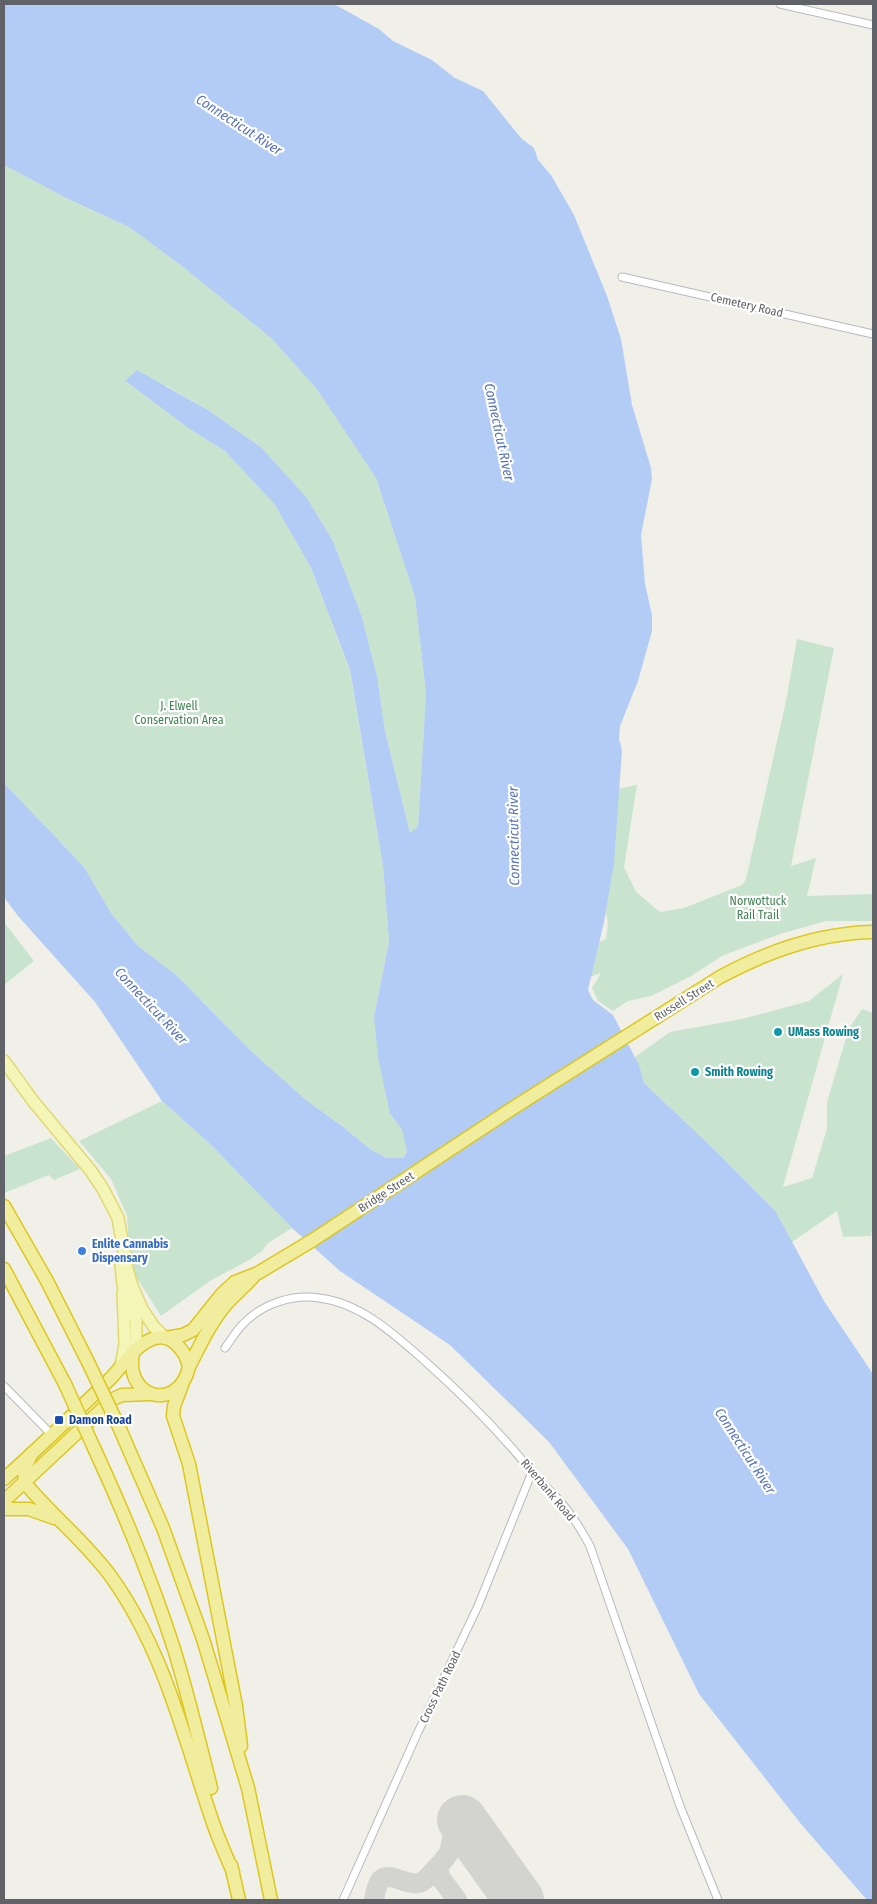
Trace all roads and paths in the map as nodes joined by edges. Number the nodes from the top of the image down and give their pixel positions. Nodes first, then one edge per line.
1 (780, 4) edge
2 (873, 24) edge
3 (622, 277) dead end
4 (873, 334) edge
5 (873, 932) edge
6 (4, 1061) edge
7 (513, 1108) joint
8 (4, 1206) edge
9 (122, 1243) junction
10 (4, 1269) edge
11 (258, 1273) junction
12 (123, 1285) junction
13 (165, 1338) junction
14 (225, 1348) dead end
15 (135, 1351) junction
16 (121, 1366) junction
17 (189, 1367) junction
18 (182, 1384) junction
19 (4, 1386) edge
20 (150, 1394) junction
21 (52, 1435) junction
22 (32, 1453) junction
23 (532, 1472) junction
24 (4, 1479) edge
25 (25, 1483) junction
26 (4, 1501) edge
27 (4, 1509) edge
28 (64, 1524) junction
29 (248, 1788) junction
30 (233, 1872) junction
31 (239, 1900) edge
32 (271, 1900) edge
33 (343, 1900) edge
34 (718, 1900) edge

1 - 2 street
3 - 4 street, Cemetery Road
5 - 7 highway, Russell Street
6 - 9 main road
7 - 11 highway, Bridge Street
8 - 29 highway, bridge
9 - 12 main road
9 - 13 main road
10 - 30 highway, bridge
11 - 13 highway, Bridge Street
11 - 17 highway, Bridge Street
12 - 15 main road
12 - 16 main road
13 - 15 highway
13 - 17 highway
14 - 23 street, Riverbank Road
15 - 16 highway
15 - 20 highway
16 - 21 highway
17 - 18 highway
18 - 20 highway
18 - 29 highway
19 - 21 street
20 - 25 highway
21 - 22 highway
22 - 24 highway
22 - 25 highway
23 - 33 street, Cross Path Road
23 - 34 street, Riverbank Road
25 - 26 highway
25 - 28 highway
27 - 28 highway
28 - 30 highway
29 - 32 highway
30 - 31 highway

